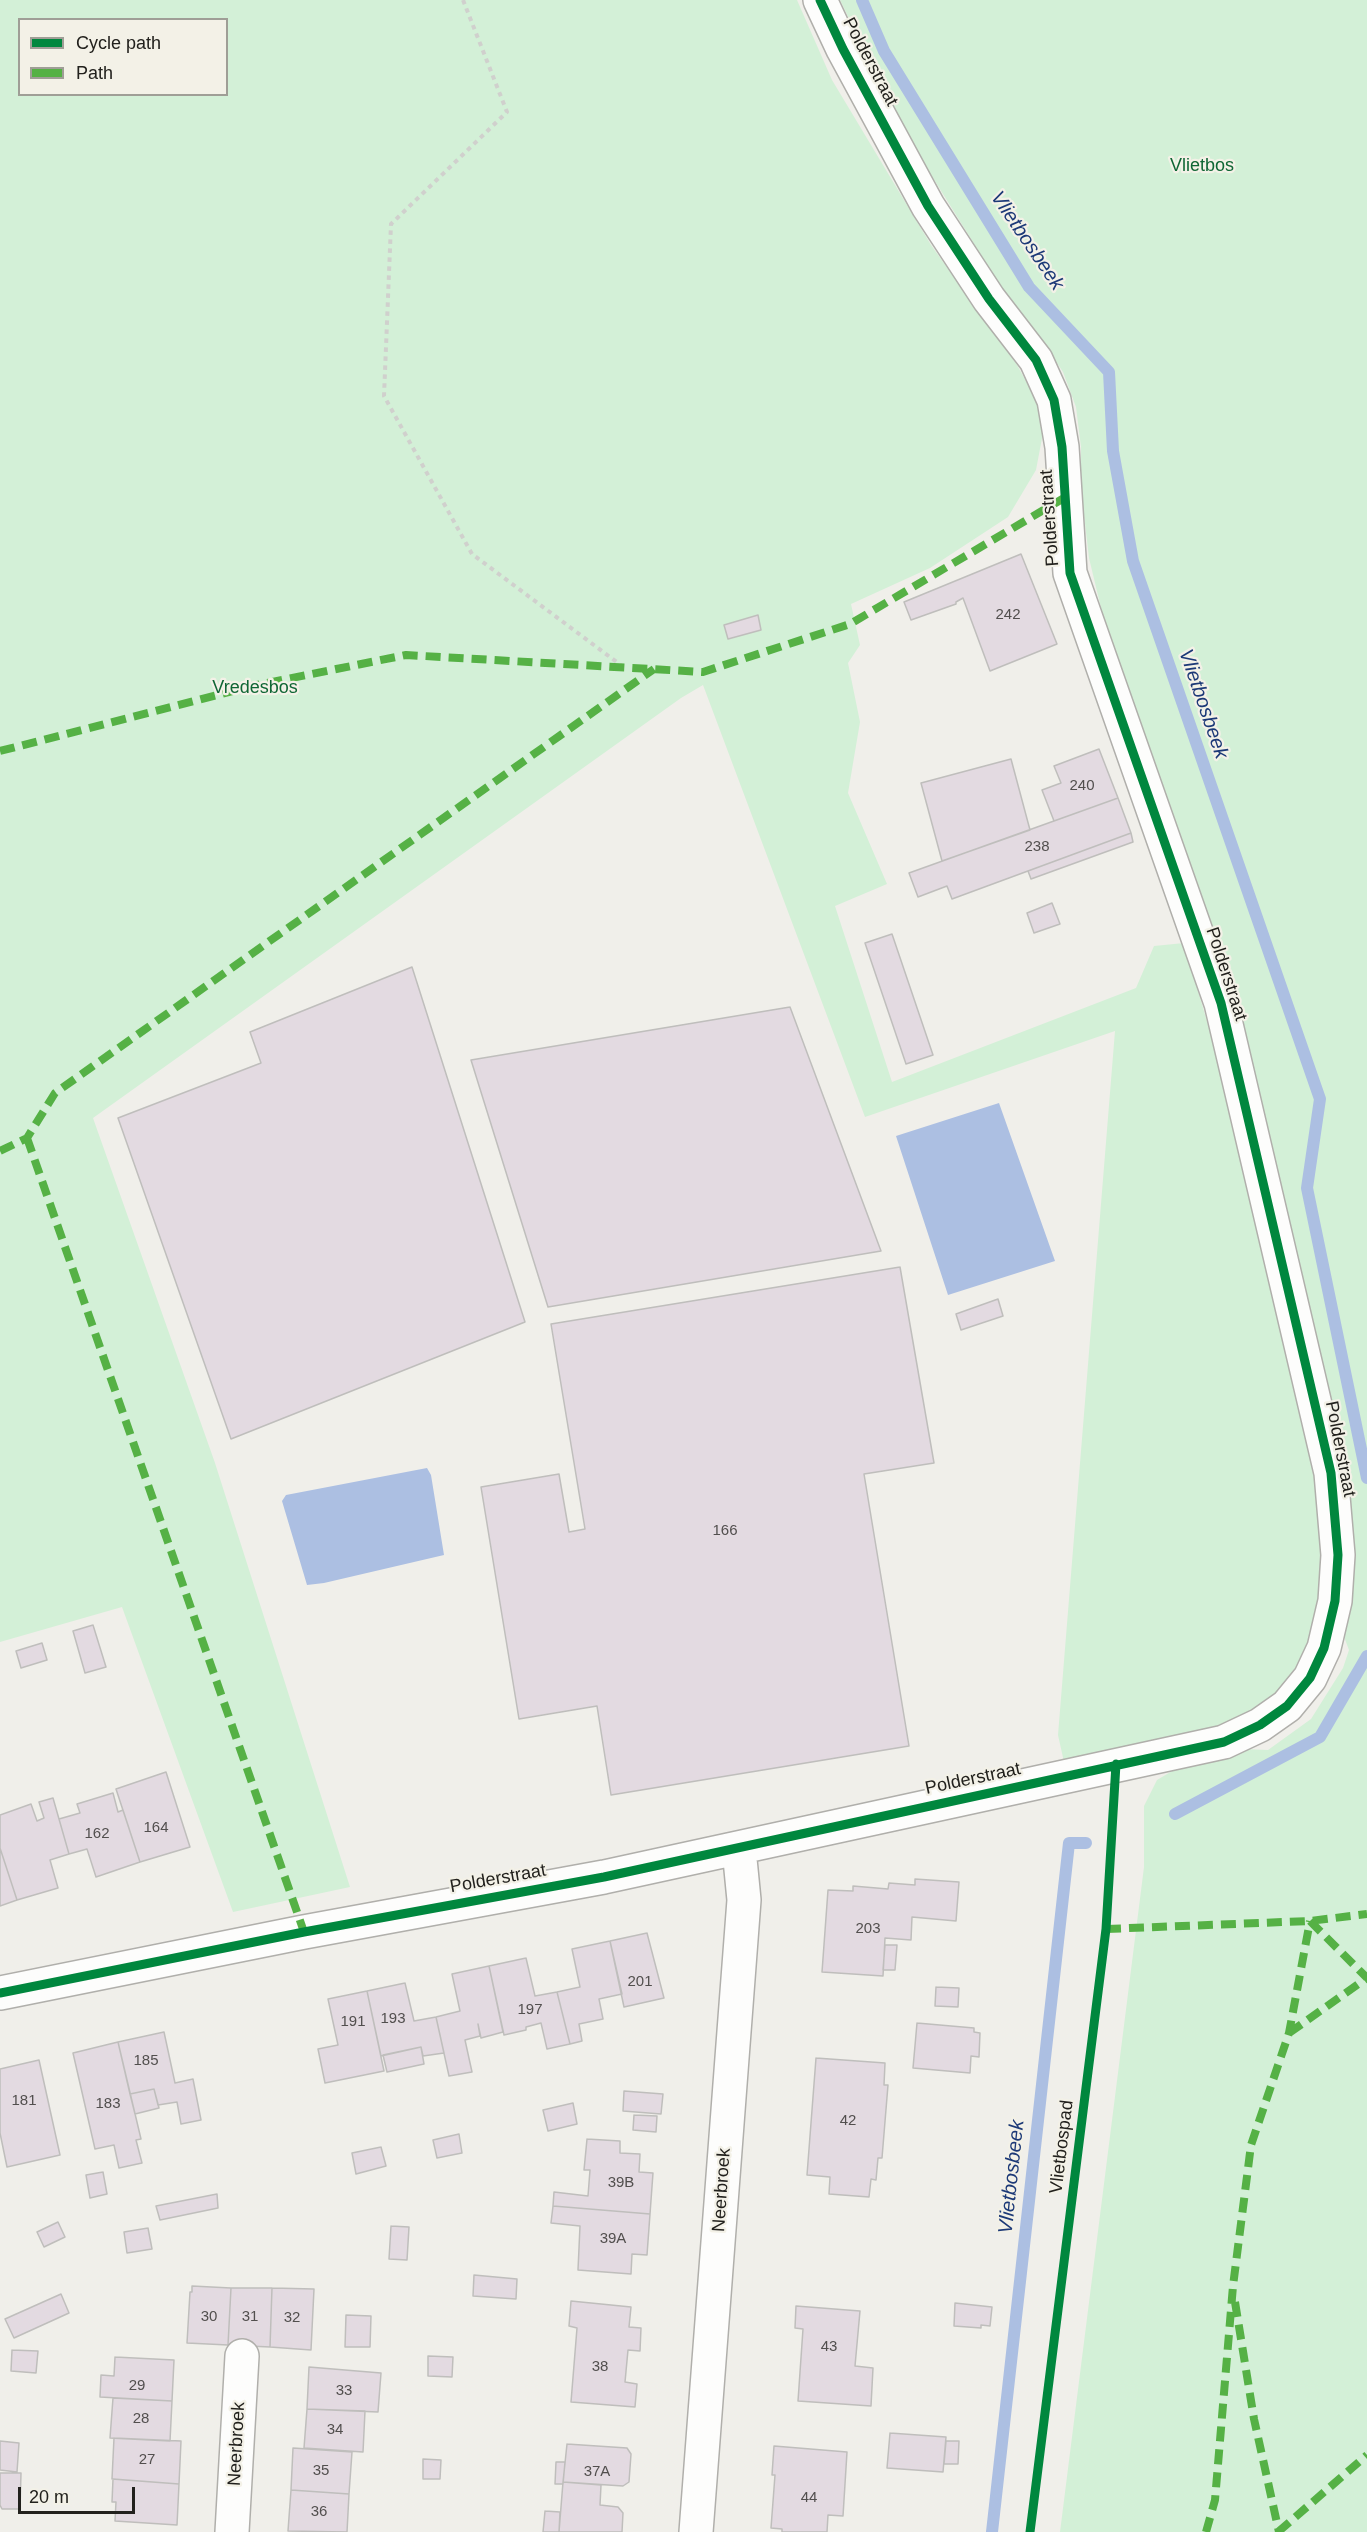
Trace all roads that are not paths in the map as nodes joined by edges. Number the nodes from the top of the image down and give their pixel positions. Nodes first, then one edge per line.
1 (820, 0) edge
2 (739, 1849) junction
3 (0, 1993) edge
4 (242, 2356) dead end
5 (232, 2532) edge
6 (696, 2532) edge

1 - 2 street, Polderstraat
2 - 3 street, Polderstraat
2 - 6 street, Neerbroek
4 - 5 street, Neerbroek

